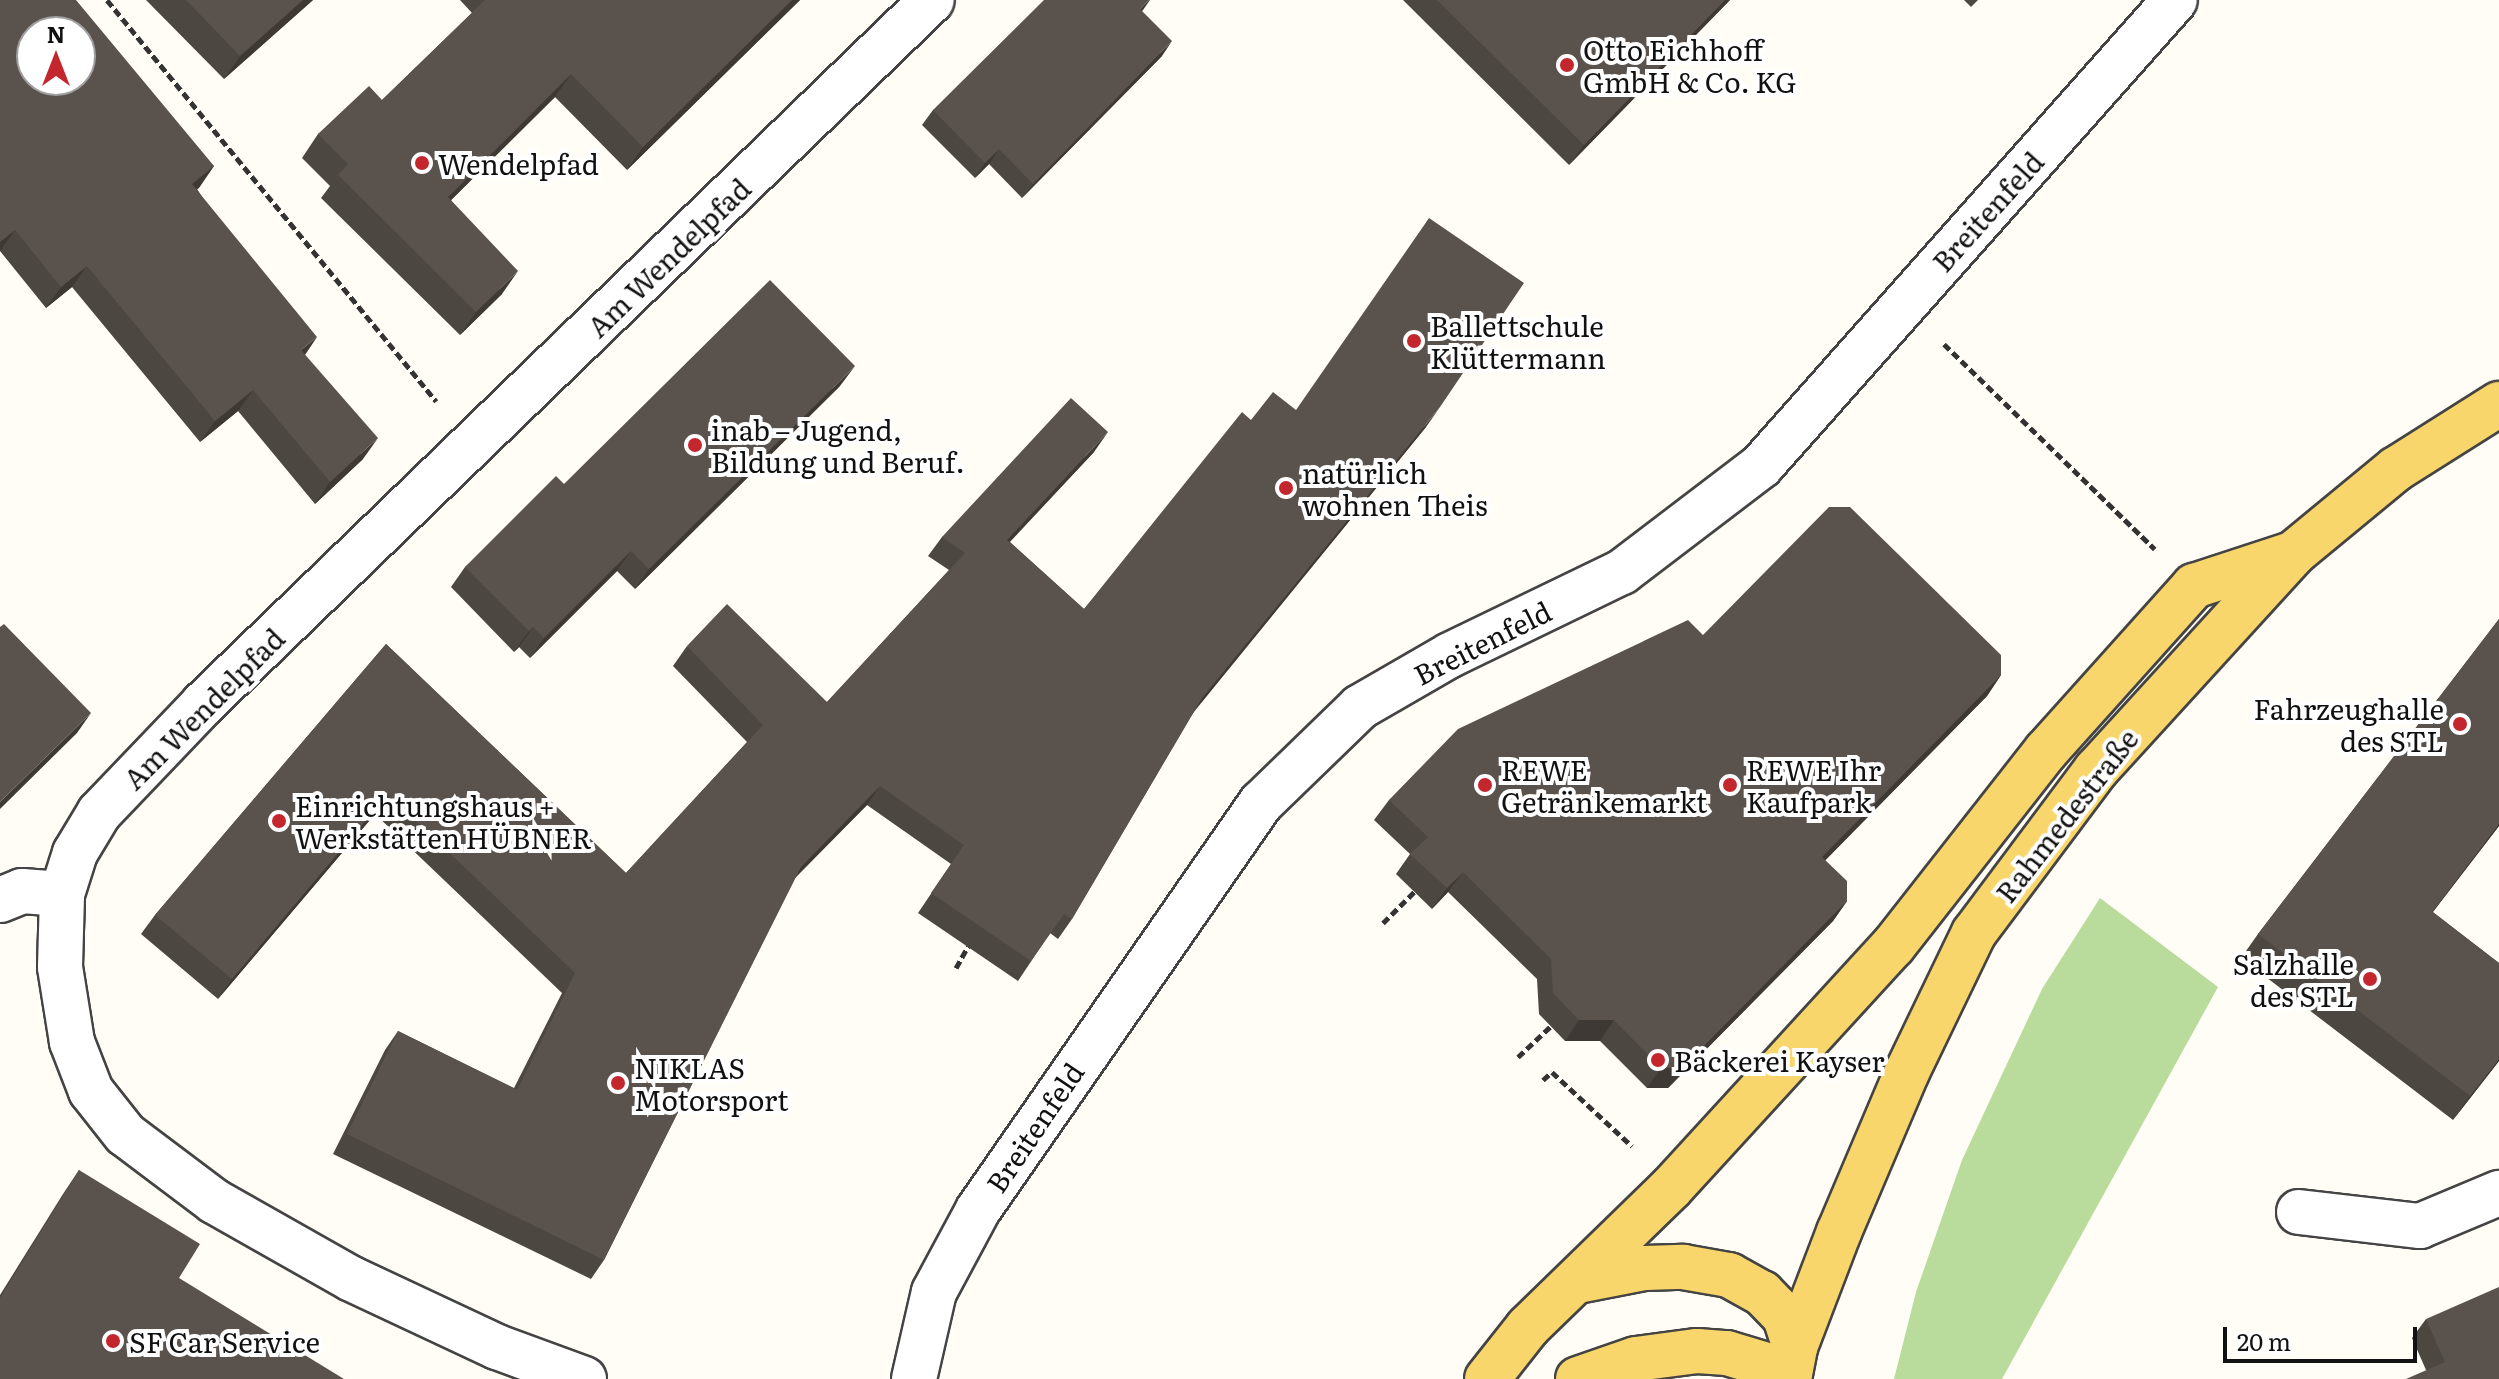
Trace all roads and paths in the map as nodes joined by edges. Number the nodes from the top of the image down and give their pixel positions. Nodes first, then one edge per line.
1 (107, 0) edge
2 (932, 0) edge
3 (2175, 0) edge
4 (1902, 306) junction
5 (2499, 404) edge
6 (473, 447) junction
7 (2294, 553) junction
8 (2194, 586) junction
9 (1415, 891) edge
10 (62, 894) junction
11 (0, 900) edge
12 (1383, 923) dead end
13 (968, 946) edge
14 (956, 968) dead end
15 (1551, 1026) edge
16 (1518, 1057) dead end
17 (1543, 1080) dead end
18 (1634, 1149) dead end
19 (2499, 1193) edge
20 (2299, 1212) dead end
21 (1578, 1281) junction
22 (1791, 1366) edge
23 (584, 1379) edge
24 (914, 1379) edge
25 (1487, 1379) edge
26 (1578, 1379) edge

1 - 6 path
2 - 6 street, Am Wendelpfad
3 - 4 street, Breitenfeld
4 - 8 path
4 - 24 street, Breitenfeld
5 - 7 main road, Rahmedestraße
6 - 10 street, Am Wendelpfad
7 - 8 main road
7 - 22 main road, Rahmedestraße
8 - 21 main road
9 - 12 path
10 - 11 street
10 - 23 street, Am Wendelpfad
13 - 14 path
15 - 16 path
17 - 18 path
19 - 20 street
21 - 22 main road
21 - 25 main road
22 - 26 main road

